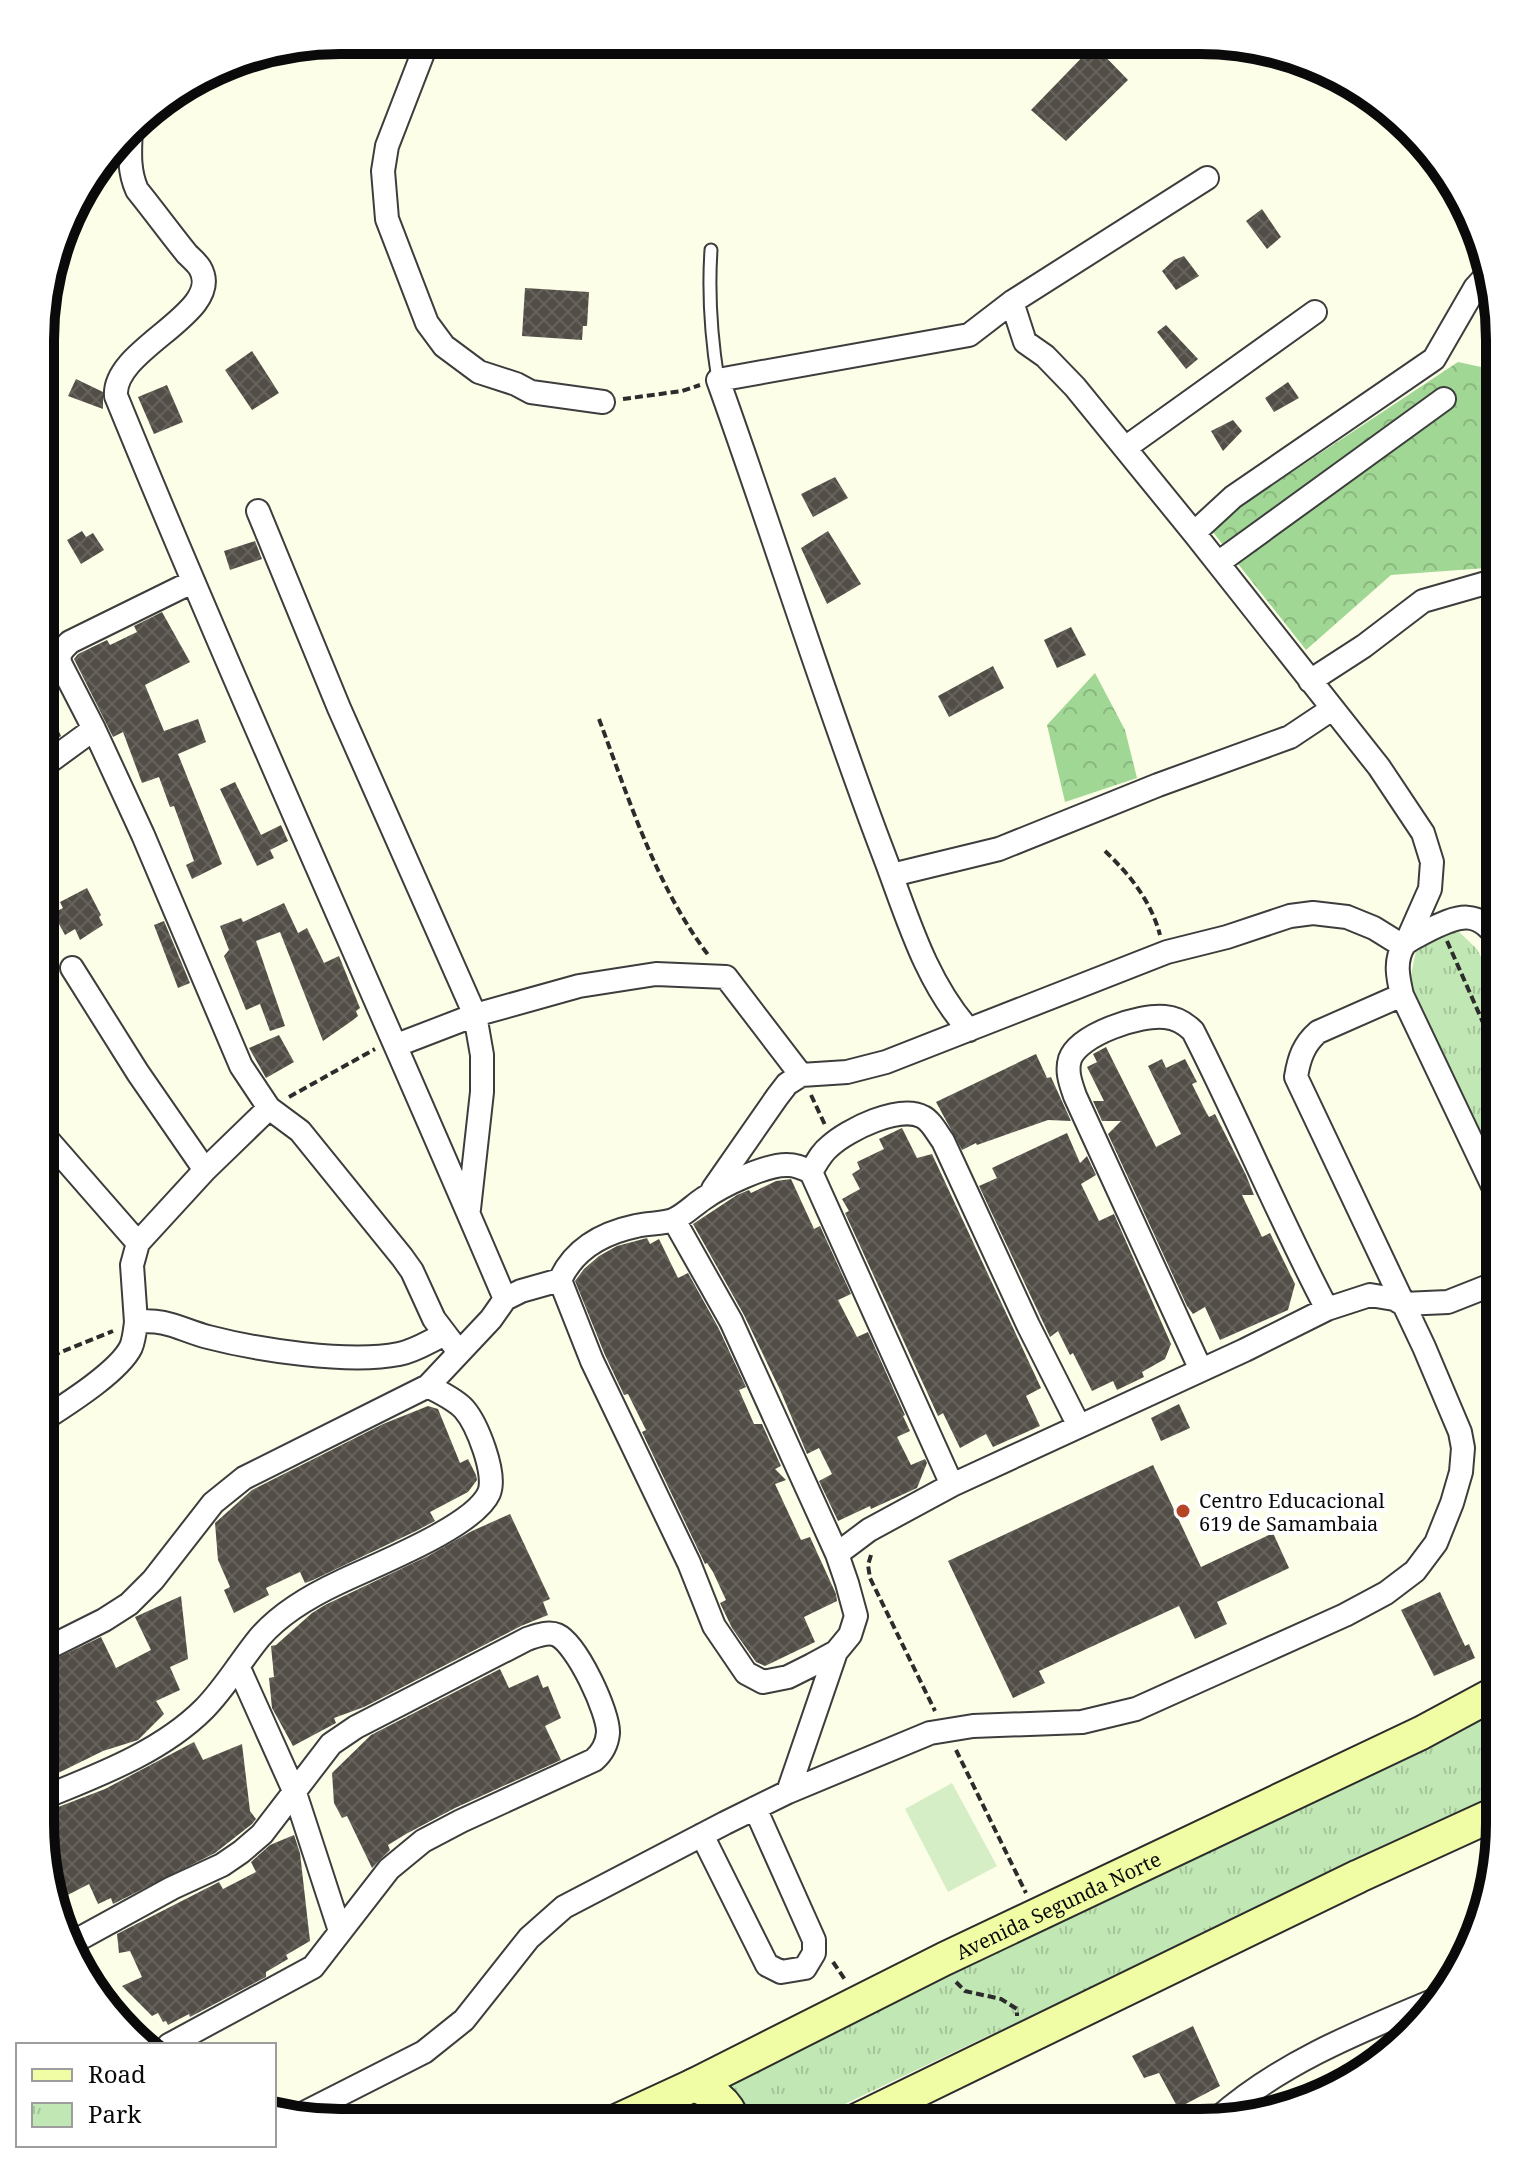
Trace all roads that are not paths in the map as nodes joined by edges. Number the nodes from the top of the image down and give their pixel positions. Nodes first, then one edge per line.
1 (423, 54) edge
2 (131, 146) edge
3 (1207, 178) dead end
4 (711, 250) dead end
5 (1480, 283) edge
6 (1012, 302) junction
7 (1315, 312) dead end
8 (718, 380) junction
9 (1444, 399) dead end
10 (603, 402) road end
11 (1125, 448) junction
12 (258, 511) dead end
13 (1194, 533) junction
14 (1218, 563) junction
15 (192, 582) junction
16 (1486, 583) edge
17 (1310, 681) junction
18 (1332, 709) junction
19 (94, 729) junction
20 (54, 758) edge
21 (892, 875) junction
22 (1486, 924) edge
23 (1405, 944) junction
24 (72, 968) dead end
25 (1402, 995) junction
26 (475, 1015) junction
27 (969, 1030) junction
28 (395, 1042) junction
29 (801, 1075) junction
30 (269, 1108) junction
31 (54, 1147) edge
32 (205, 1170) junction
33 (811, 1172) junction
34 (1486, 1172) edge
35 (708, 1195) junction
36 (469, 1214) junction
37 (674, 1220) junction
38 (138, 1243) junction
39 (560, 1280) junction
40 (1486, 1287) dead end
41 (505, 1299) junction
42 (1403, 1304) junction
43 (1327, 1309) junction
44 (136, 1322) junction
45 (445, 1334) junction
46 (459, 1352) junction
47 (1201, 1370) junction
48 (428, 1386) junction
49 (54, 1413) edge
50 (1079, 1426) junction
51 (952, 1485) junction
52 (837, 1554) junction
53 (54, 1645) edge
54 (836, 1652) junction
55 (238, 1666) junction
56 (1486, 1698) edge
57 (788, 1792) junction
58 (54, 1793) edge
59 (295, 1793) junction
60 (755, 1808) junction
61 (1486, 1818) edge
62 (702, 1835) junction
63 (340, 1931) junction
64 (79, 1939) edge
65 (1419, 2007) edge
66 (173, 2043) edge
67 (694, 2085) junction
68 (1232, 2107) edge
69 (314, 2108) edge
70 (642, 2109) edge
71 (728, 2109) edge
72 (880, 2109) edge

1 - 10 street
2 - 15 street
3 - 6 street
4 - 8 lane
5 - 13 street
6 - 8 street
6 - 11 street
7 - 11 street
8 - 21 street
9 - 14 street
11 - 13 street
12 - 26 street
13 - 14 street
14 - 17 street
15 - 19 street
15 - 28 street
16 - 17 street
17 - 18 street
18 - 21 street
18 - 23 street
19 - 20 street
19 - 30 street
21 - 27 street
22 - 23 street
23 - 25 street
23 - 27 street
24 - 32 street
25 - 34 street
25 - 42 street
26 - 28 street
26 - 29 street
26 - 36 street
27 - 29 street
28 - 36 street
29 - 35 street
30 - 32 street
30 - 45 street
31 - 38 street
32 - 38 street
33 - 35 street
33 - 50 street
33 - 51 street
35 - 37 street
36 - 41 street
37 - 39 street
37 - 52 street
38 - 44 street
39 - 41 street
39 - 54 street
40 - 42 street
41 - 46 street
42 - 43 street
42 - 57 street
43 - 47 street
43 - 47 street
44 - 45 street
44 - 49 street
45 - 46 street
46 - 48 street
47 - 50 street
48 - 53 street
48 - 55 street
50 - 51 street
51 - 52 street
52 - 54 street
54 - 57 street
55 - 58 street
55 - 59 street
56 - 67 street, Avenida Segunda Norte
57 - 60 street
59 - 63 street
59 - 63 street
59 - 64 street
60 - 62 street
60 - 62 street
61 - 72 street
62 - 69 street
63 - 66 street
65 - 68 street
67 - 70 street, Avenida Segunda Norte
67 - 71 street

